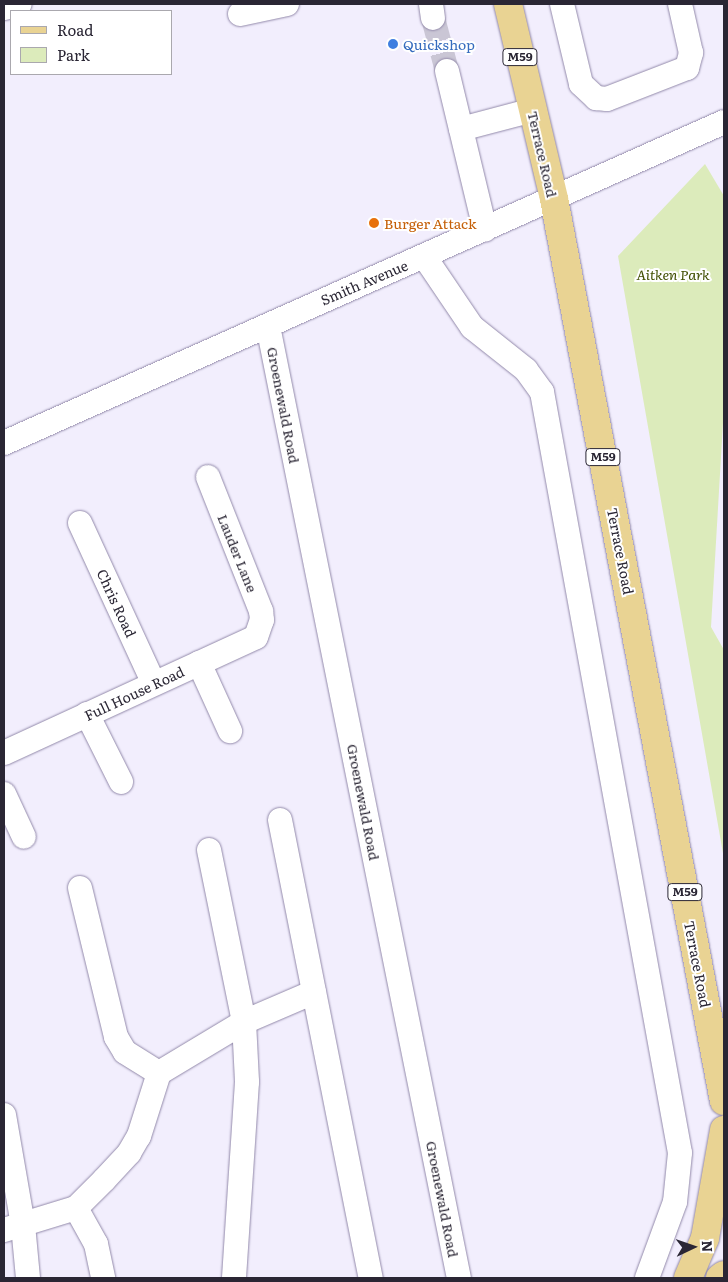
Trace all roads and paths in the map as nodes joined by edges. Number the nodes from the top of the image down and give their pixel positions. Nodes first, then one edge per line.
1 (20, 4) edge
2 (287, 4) edge
3 (508, 4) edge
4 (562, 4) edge
5 (680, 4) edge
6 (4, 8) edge
7 (240, 14) dead end
8 (447, 71) tunnel mouth
9 (533, 110) junction
10 (724, 122) edge
11 (461, 130) junction
12 (554, 199) junction
13 (485, 229) junction
14 (424, 256) junction
15 (268, 326) junction
16 (4, 443) edge
17 (208, 477) dead end
18 (80, 523) dead end
19 (260, 629) joint
20 (199, 663) junction
21 (153, 682) junction
22 (87, 714) junction
23 (230, 730) dead end
24 (4, 753) edge
25 (121, 782) dead end
26 (4, 794) edge
27 (280, 820) dead end
28 (24, 837) dead end
29 (209, 850) dead end
30 (80, 888) dead end
31 (314, 992) junction
32 (244, 1022) junction
33 (721, 1073) edge
34 (159, 1074) junction
35 (724, 1101) edge
36 (4, 1115) edge
37 (724, 1130) edge
38 (76, 1208) junction
39 (13, 1227) edge
40 (724, 1275) edge
41 (28, 1278) edge
42 (103, 1278) edge
43 (234, 1278) edge
44 (371, 1278) edge
45 (459, 1278) edge
46 (648, 1278) edge
47 (688, 1278) edge
48 (720, 1278) edge

1 - 6 street
2 - 7 street
3 - 9 main road, Terrace Road / M59
4 - 5 street
8 - 11 street
9 - 11 street
9 - 12 main road, Terrace Road / M59
10 - 12 street, Smith Avenue
11 - 13 street
12 - 13 street, Smith Avenue
12 - 33 main road, Terrace Road / M59
13 - 14 street, Smith Avenue
14 - 15 street, Smith Avenue
14 - 46 street
15 - 16 street, Smith Avenue
15 - 45 street, Groenewald Road
17 - 19 street, Lauder Lane
18 - 21 street, Chris Road
19 - 20 street, Full House Road
20 - 21 street, Full House Road
20 - 23 street
21 - 22 street, Full House Road
22 - 24 street, Full House Road
22 - 25 street
26 - 28 street
27 - 31 street
29 - 32 street
30 - 34 street
31 - 32 street
31 - 44 street
32 - 34 street
32 - 43 street
33 - 35 main road, Terrace Road / M59
34 - 38 street
36 - 39 street
37 - 47 main road
38 - 39 street
38 - 42 street
39 - 41 street
40 - 48 main road

